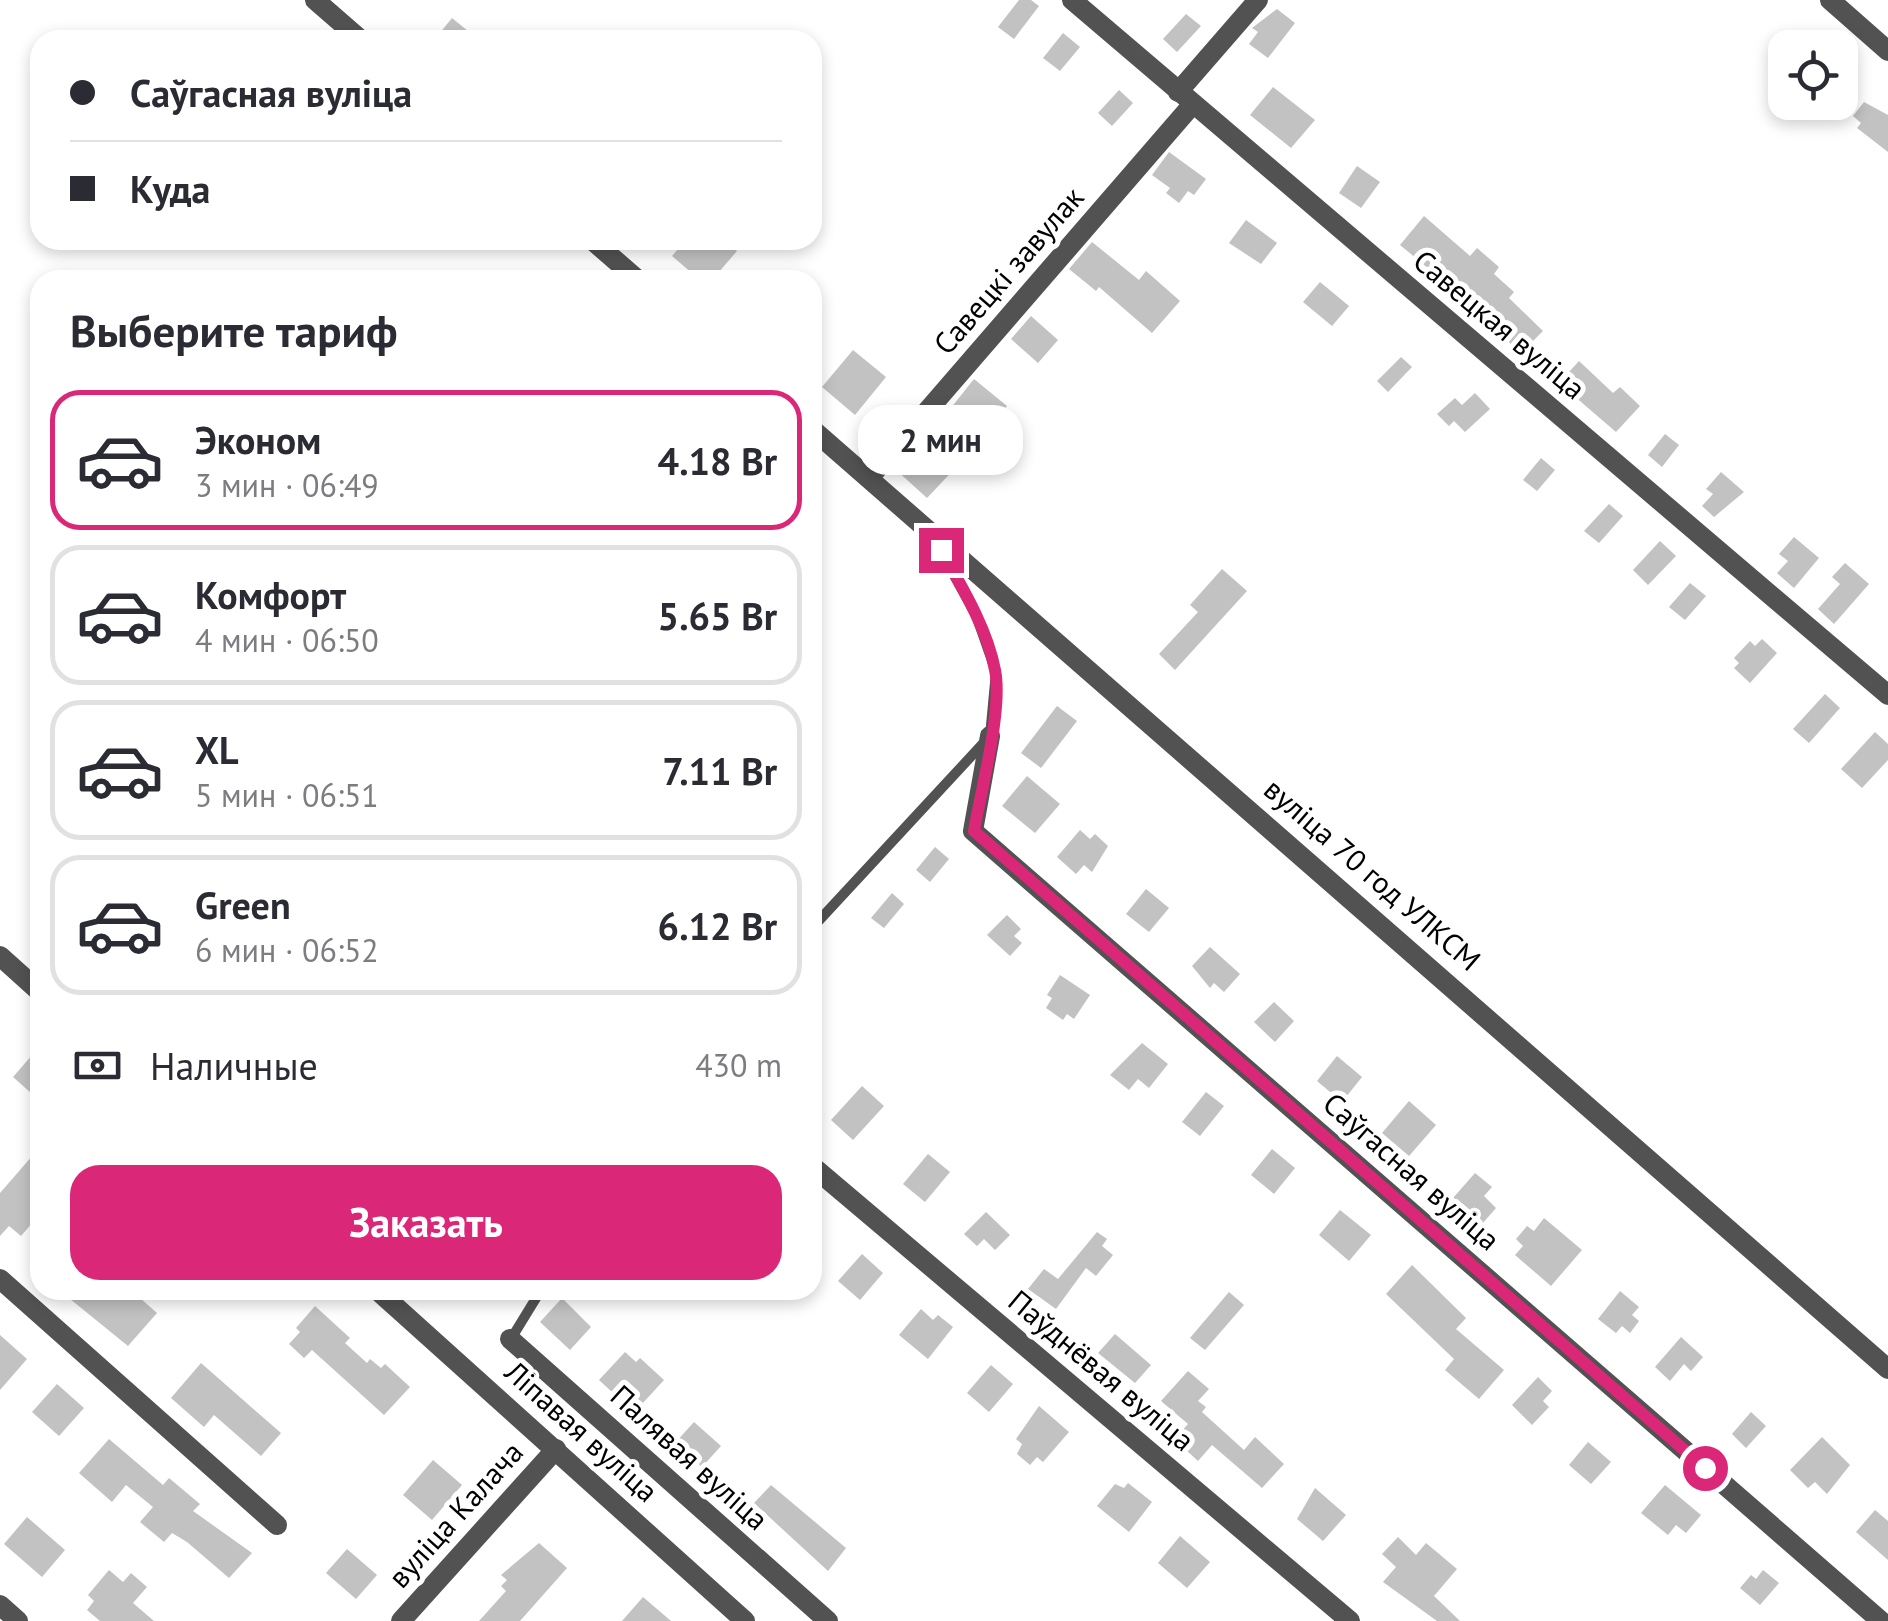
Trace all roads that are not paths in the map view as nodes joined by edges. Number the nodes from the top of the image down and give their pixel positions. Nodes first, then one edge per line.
1 (315, 0) edge
2 (1072, 0) edge
3 (1258, 0) edge
4 (1830, 0) edge
5 (350, 30) edge
6 (1888, 51) edge
7 (1185, 98) junction
8 (604, 250) edge
9 (626, 270) edge
10 (822, 437) edge
11 (870, 478) junction
12 (926, 526) junction
13 (1888, 695) edge
14 (990, 736) junction
15 (822, 917) edge
16 (0, 956) edge
17 (30, 983) edge
18 (822, 1174) edge
19 (0, 1279) edge
20 (387, 1300) edge
21 (536, 1300) edge
22 (510, 1340) joint
23 (1888, 1369) edge
24 (556, 1449) junction
25 (277, 1526) dead end
26 (0, 1605) edge
27 (18, 1621) edge
28 (401, 1621) edge
29 (745, 1621) edge
30 (828, 1621) edge
31 (1350, 1621) edge
32 (1881, 1621) edge

1 - 5 street
2 - 7 street, Савецкая вуліца
3 - 7 street, Савецкі завулак
4 - 6 street
7 - 11 street, Савецкі завулак
7 - 13 street, Савецкая вуліца
8 - 9 street
10 - 11 street, вуліца 70 год УЛКСМ
11 - 12 street, вуліца 70 год УЛКСМ
12 - 14 lane
12 - 23 street, вуліца 70 год УЛКСМ
14 - 15 lane
14 - 32 street, Саўгасная вуліца
16 - 17 street
18 - 31 street, Паўднёвая вуліца
19 - 25 street
20 - 24 street, Ліпавая вуліца
21 - 22 lane
22 - 30 street, Палявая вуліца
24 - 28 street, вуліца Калача
24 - 29 street, Ліпавая вуліца
26 - 27 street

